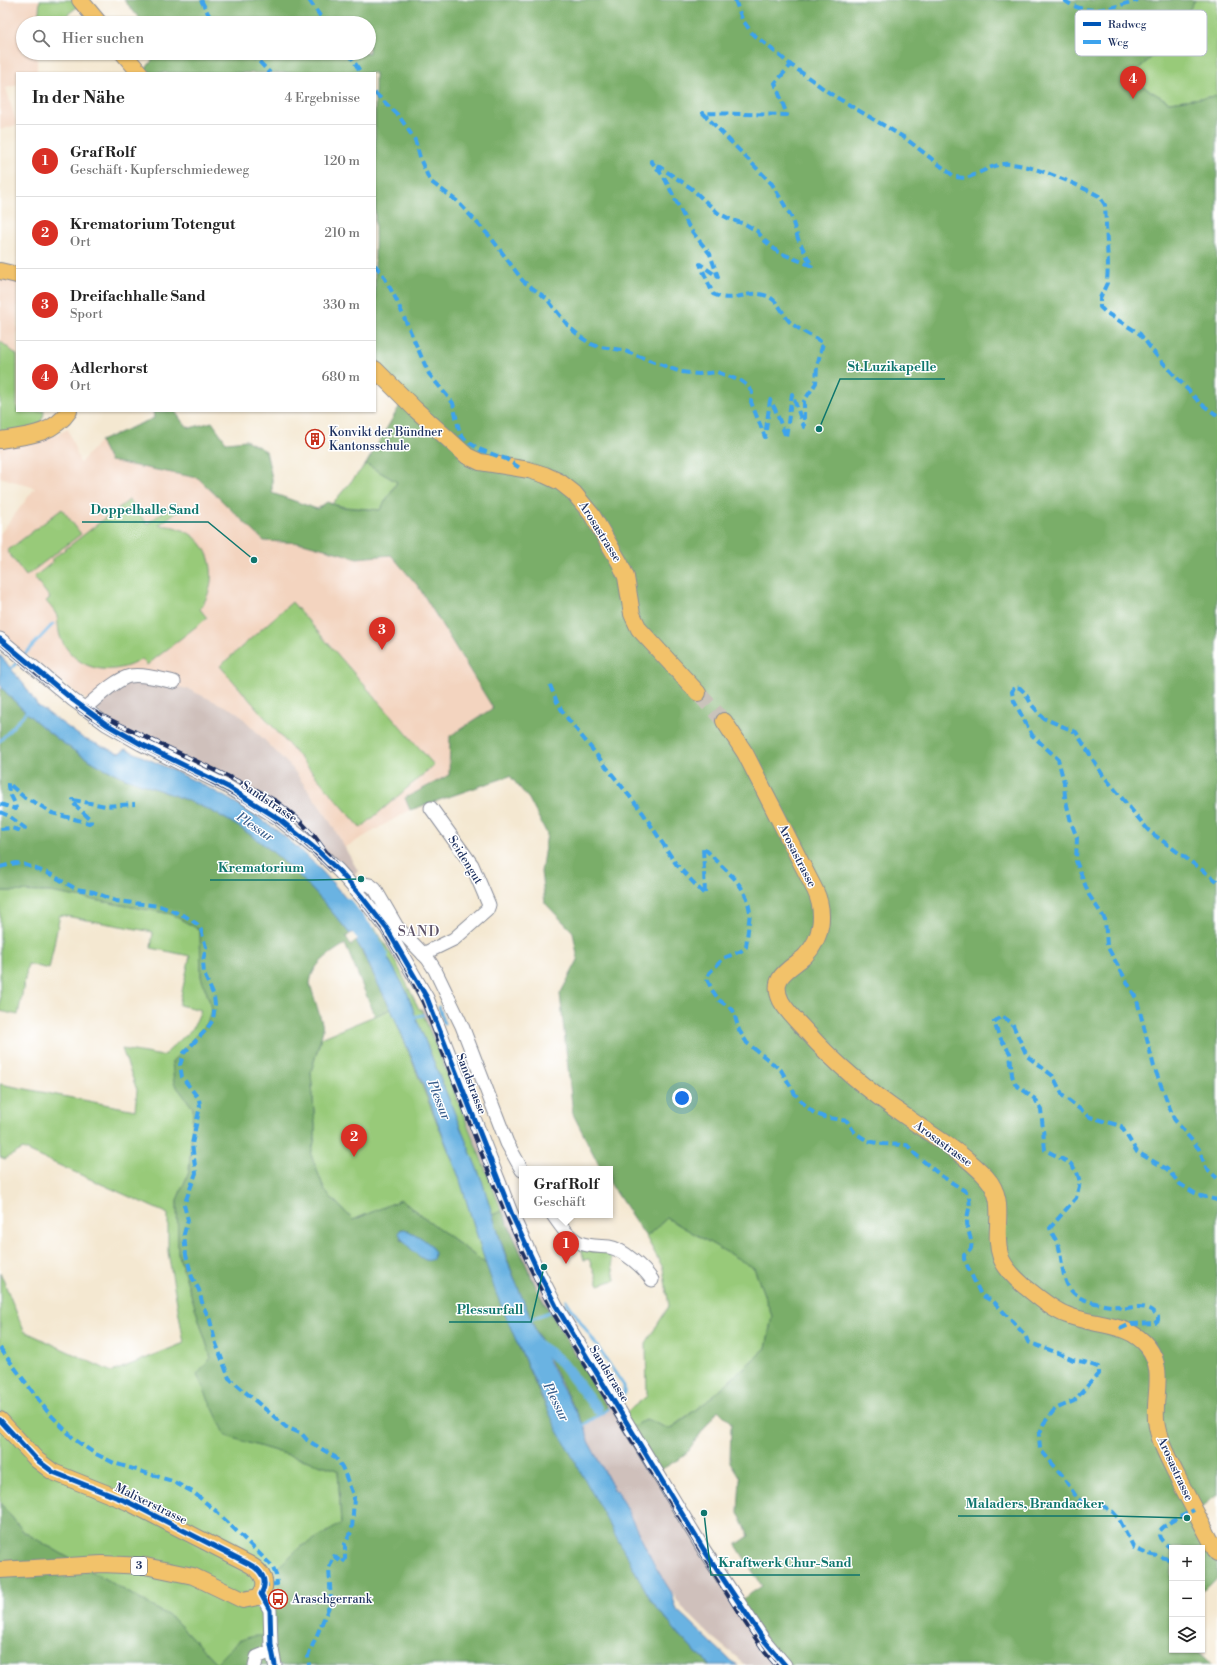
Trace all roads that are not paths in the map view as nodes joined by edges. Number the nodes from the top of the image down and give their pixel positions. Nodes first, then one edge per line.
1 (80, 0) edge
2 (93, 16) edge
3 (130, 60) edge
4 (139, 72) edge
5 (0, 271) edge
6 (16, 275) edge
7 (376, 370) edge
8 (68, 412) edge
9 (0, 440) edge
10 (0, 639) edge
11 (174, 682) dead end
12 (698, 692) tunnel mouth
13 (84, 709) junction
14 (724, 721) tunnel mouth
15 (431, 808) dead end
16 (355, 889) junction
17 (423, 954) junction
18 (520, 1166) edge
19 (555, 1218) edge
20 (652, 1280) dead end
21 (0, 1420) edge
22 (1217, 1553) edge
23 (0, 1570) edge
24 (261, 1594) junction
25 (272, 1651) junction
26 (255, 1665) edge
27 (275, 1665) edge
28 (785, 1665) edge

1 - 2 main road
3 - 4 main road
5 - 6 main road
7 - 12 main road, Arosastrasse
8 - 9 main road
10 - 13 street, Sandstrasse
11 - 13 street
13 - 16 street, Sandstrasse
14 - 22 main road, Arosastrasse
15 - 17 street, Seidengut
16 - 17 street
16 - 28 street, Sandstrasse
17 - 18 street
19 - 20 street
21 - 24 main road, Malixerstrasse
23 - 24 main road, 3
24 - 25 street
25 - 26 street
25 - 27 street

